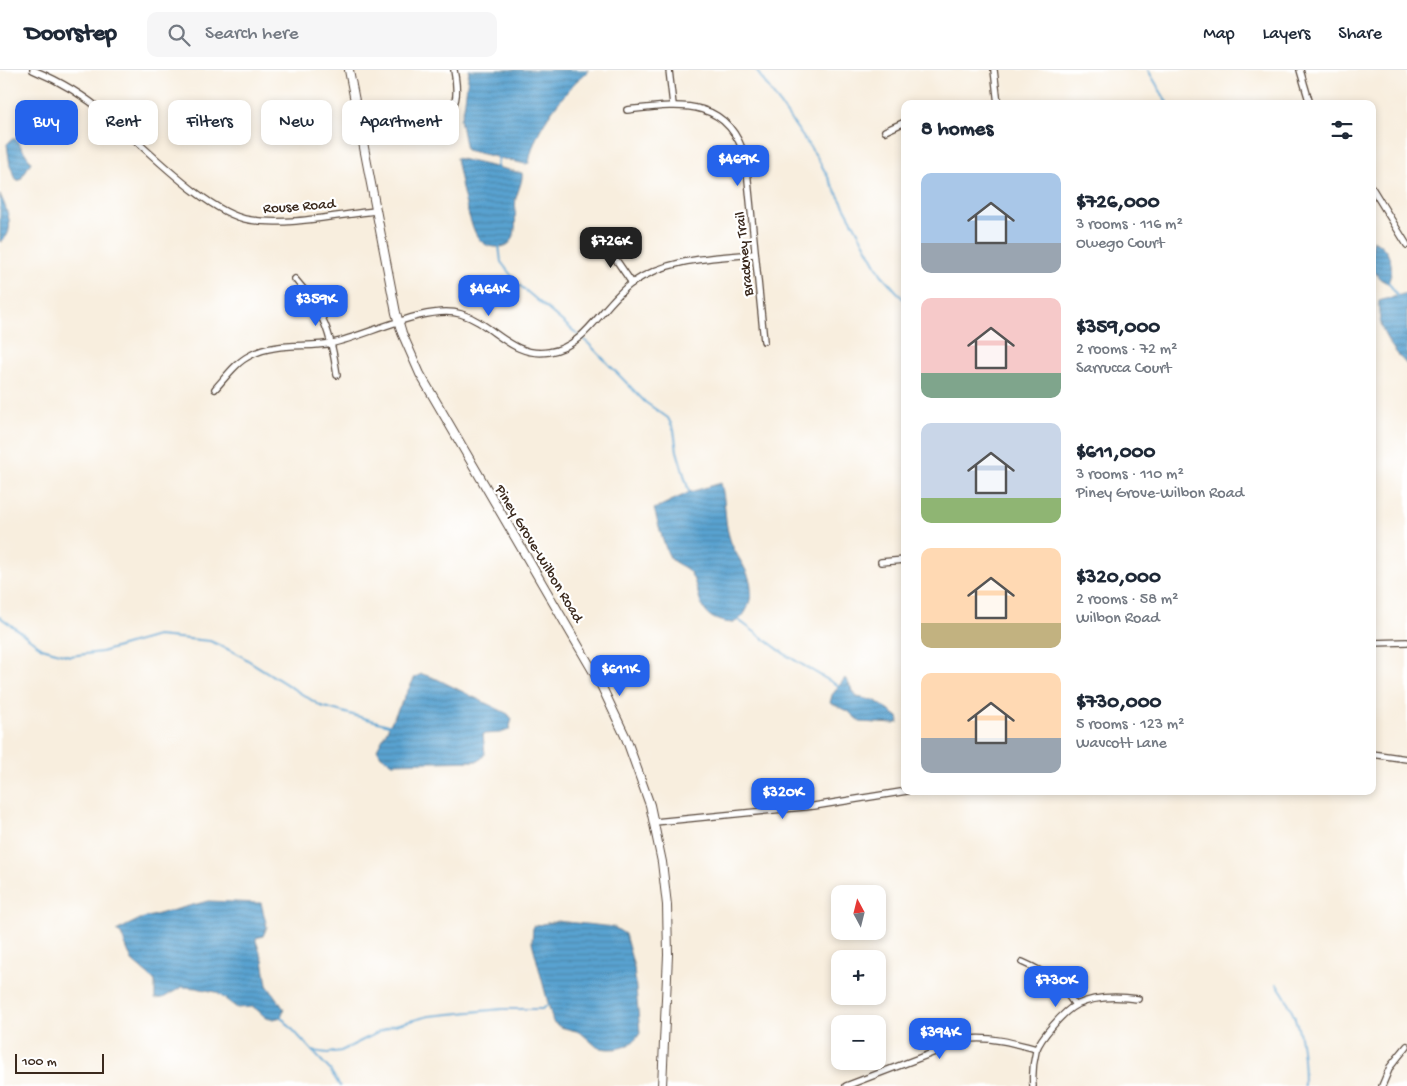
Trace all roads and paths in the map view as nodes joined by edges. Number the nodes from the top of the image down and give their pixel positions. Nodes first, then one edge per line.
1 (32, 70) edge
2 (349, 70) edge
3 (454, 70) edge
4 (669, 70) edge
5 (994, 70) edge
6 (1300, 70) edge
7 (355, 100) edge
8 (456, 100) edge
9 (998, 100) edge
10 (1309, 100) edge
11 (673, 105) junction
12 (627, 110) dead end
13 (901, 124) edge
14 (885, 131) dead end
15 (364, 145) edge
16 (1376, 194) edge
17 (376, 211) junction
18 (598, 244) dead end
19 (1407, 244) edge
20 (755, 254) junction
21 (295, 280) dead end
22 (632, 283) junction
23 (398, 323) junction
24 (764, 341) dead end
25 (332, 343) junction
26 (337, 375) dead end
27 (215, 388) dead end
28 (901, 560) edge
29 (881, 562) dead end
30 (1407, 642) edge
31 (1376, 644) edge
32 (1376, 755) edge
33 (1407, 759) edge
34 (901, 792) edge
35 (655, 822) junction
36 (1022, 962) dead end
37 (1138, 999) dead end
38 (1075, 1005) junction
39 (1407, 1047) edge
40 (1036, 1049) junction
41 (662, 1086) edge
42 (846, 1086) edge
43 (1033, 1086) edge
44 (1382, 1086) edge

1 - 17 street, Rouse Road
2 - 7 street, Piney Grove-Wilbon Road
3 - 8 street
4 - 11 street
5 - 9 street
6 - 10 street
11 - 12 street, Brackney Trail
11 - 20 street, Brackney Trail
13 - 14 street
15 - 17 street, Piney Grove-Wilbon Road
16 - 19 street
17 - 23 street, Piney Grove-Wilbon Road
18 - 22 street
20 - 22 street
20 - 24 street, Brackney Trail
21 - 25 street
22 - 23 street
23 - 25 street
23 - 35 street, Piney Grove-Wilbon Road
25 - 26 street
25 - 27 street
28 - 29 street
30 - 31 street
32 - 33 street
34 - 35 street
35 - 41 street, Piney Grove-Wilbon Road
36 - 38 street
37 - 38 street
38 - 40 street
39 - 44 street
40 - 42 street
40 - 43 street

